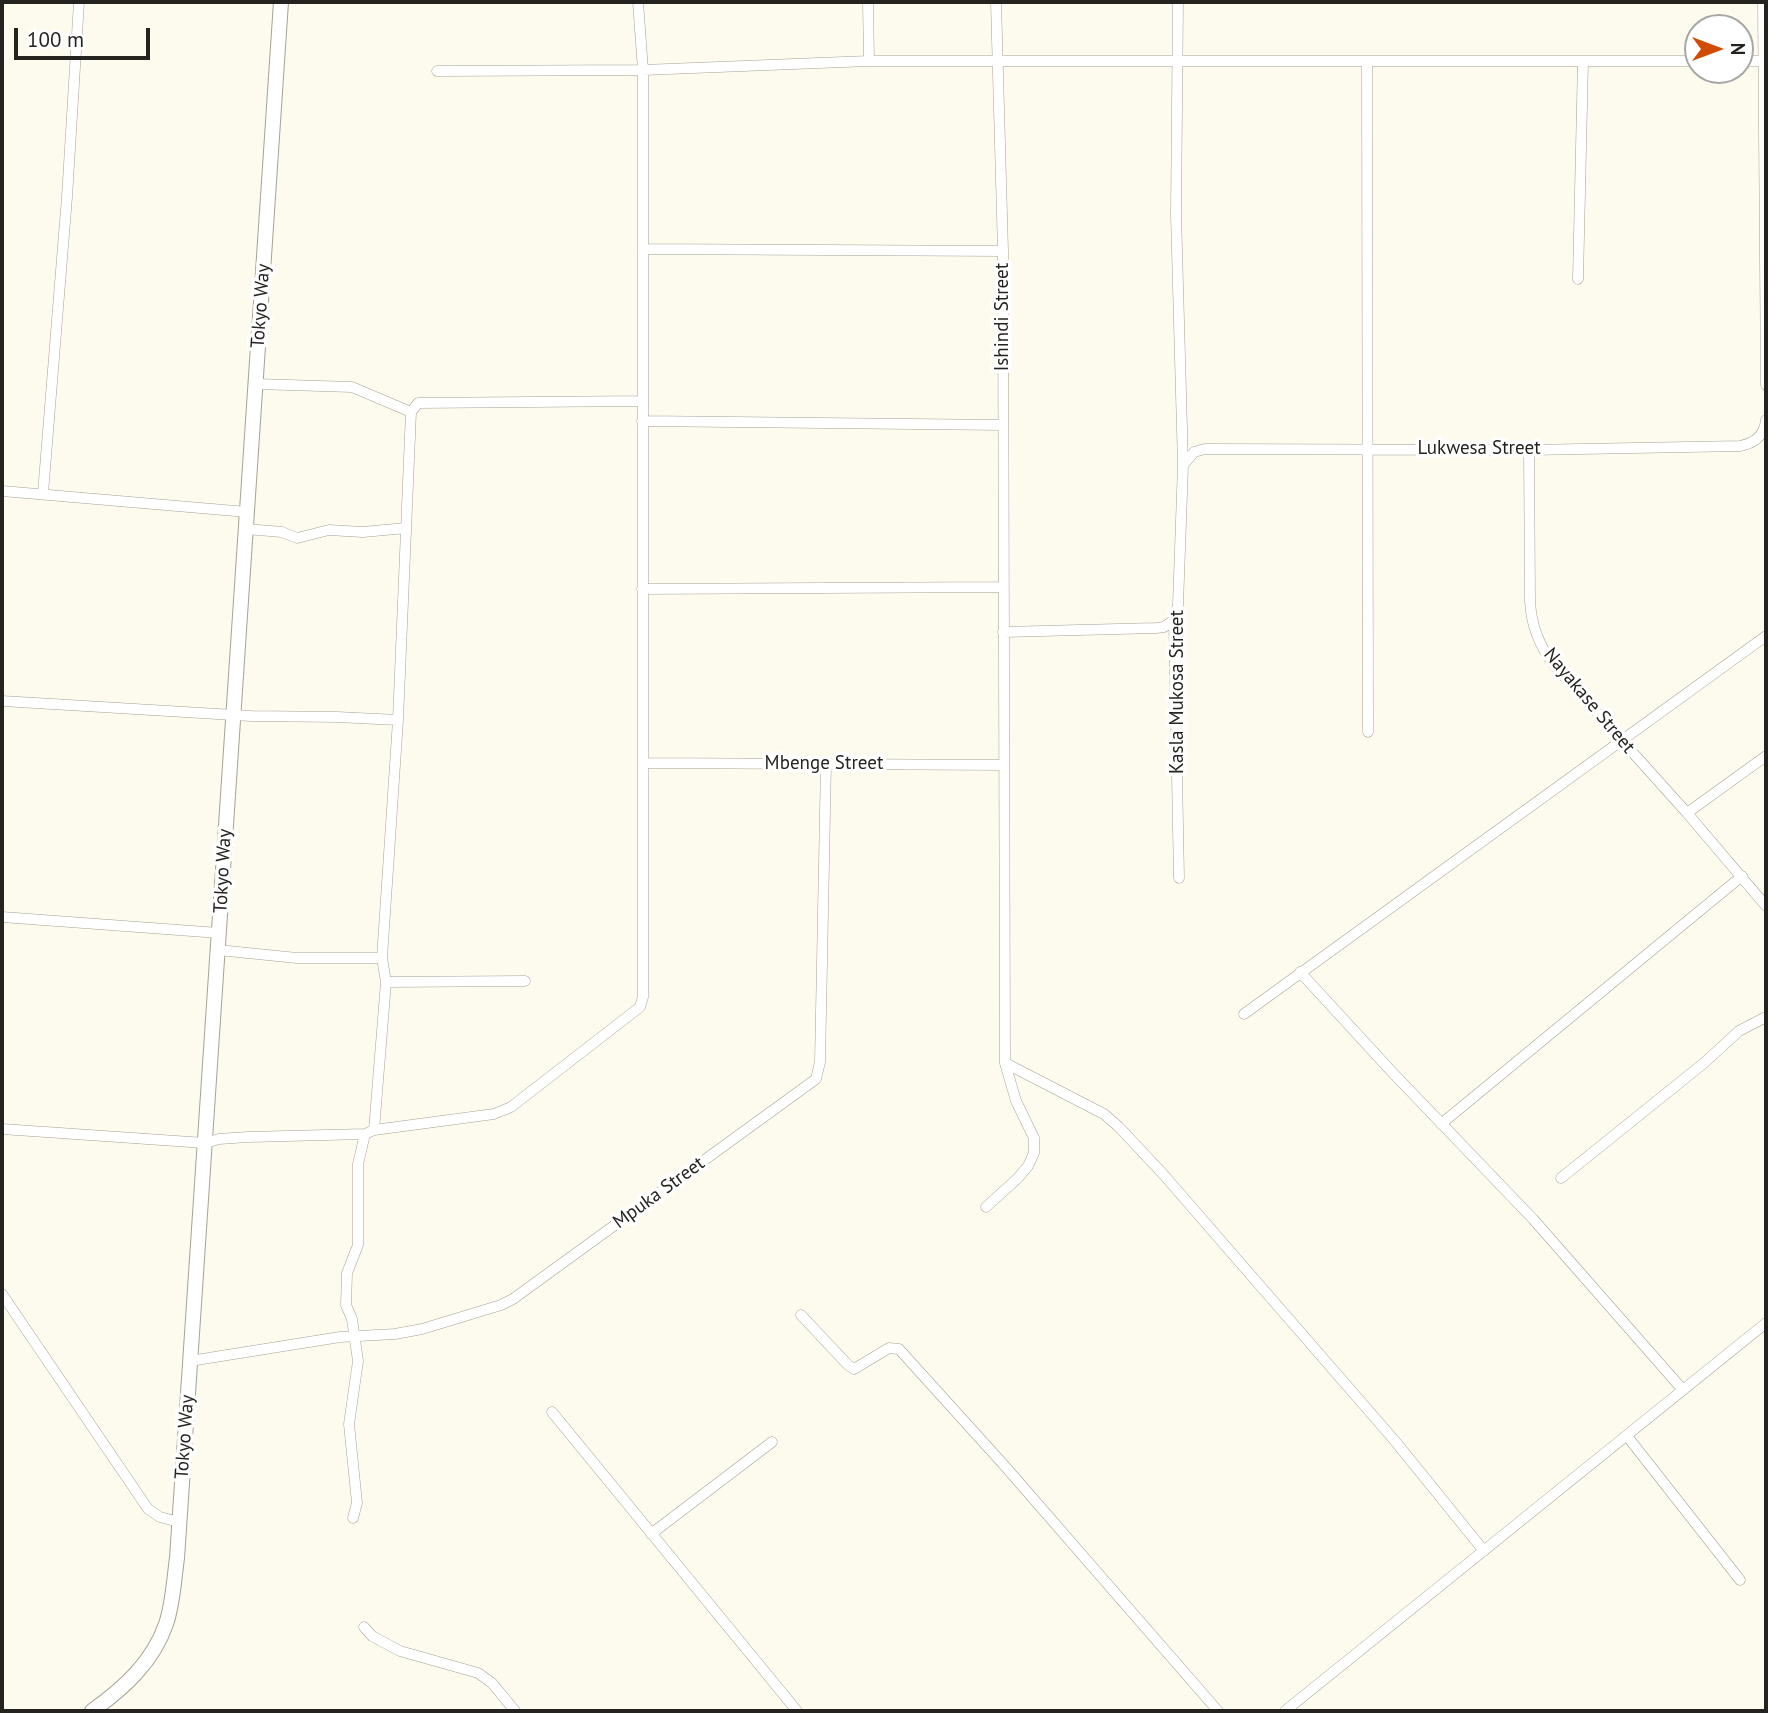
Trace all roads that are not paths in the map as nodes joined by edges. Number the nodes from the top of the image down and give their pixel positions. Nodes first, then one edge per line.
1 (79, 2) edge
2 (281, 2) edge
3 (638, 2) edge
4 (868, 2) edge
5 (996, 2) edge
6 (1178, 2) edge
7 (1763, 2) edge
8 (869, 61) junction
9 (998, 61) junction
10 (1178, 61) junction
11 (1367, 61) junction
12 (1583, 61) junction
13 (1684, 61) edge
14 (1754, 61) edge
15 (1763, 61) junction
16 (643, 70) junction
17 (437, 71) dead end
18 (643, 249) junction
19 (1003, 251) junction
20 (1578, 279) dead end
21 (256, 384) junction
22 (1766, 385) edge
23 (642, 401) junction
24 (411, 412) junction
25 (1766, 420) edge
26 (642, 421) junction
27 (1003, 425) junction
28 (1367, 448) junction
29 (1529, 450) junction
30 (1183, 465) junction
31 (2, 491) edge
32 (43, 493) junction
33 (247, 512) junction
34 (406, 528) junction
35 (246, 529) junction
36 (1003, 587) junction
37 (642, 589) junction
38 (1174, 620) junction
39 (1003, 632) junction
40 (1766, 636) edge
41 (2, 701) edge
42 (232, 715) junction
43 (398, 720) junction
44 (1367, 732) dead end
45 (1622, 742) junction
46 (1766, 757) edge
47 (826, 763) junction
48 (644, 764) junction
49 (1003, 765) junction
50 (1687, 813) junction
51 (1742, 876) junction
52 (1179, 878) dead end
53 (1766, 906) edge
54 (2, 917) edge
55 (219, 933) junction
56 (218, 950) junction
57 (382, 958) junction
58 (1300, 972) junction
59 (525, 981) dead end
60 (386, 982) junction
61 (1244, 1014) dead end
62 (1766, 1017) edge
63 (1005, 1063) junction
64 (1441, 1124) junction
65 (2, 1129) edge
66 (369, 1132) junction
67 (205, 1143) junction
68 (1561, 1178) dead end
69 (986, 1207) dead end
70 (2, 1294) edge
71 (801, 1315) dead end
72 (1766, 1323) edge
73 (354, 1335) junction
74 (190, 1361) junction
75 (1684, 1390) junction
76 (552, 1412) dead end
77 (1627, 1436) junction
78 (772, 1442) dead end
79 (353, 1518) dead end
80 (179, 1522) junction
81 (651, 1534) junction
82 (1484, 1551) junction
83 (1740, 1580) dead end
84 (364, 1627) dead end
85 (92, 1711) edge
86 (515, 1711) edge
87 (796, 1711) edge
88 (1218, 1711) edge
89 (1285, 1711) edge

1 - 32 street
2 - 21 street, Tokyo Way
3 - 16 street
4 - 8 street
5 - 9 street, Ishindi Street
6 - 10 street, Kasla Mukosa Street
7 - 15 street
8 - 9 street
8 - 16 street
9 - 10 street
9 - 19 street, Ishindi Street
10 - 11 street
10 - 30 street, Kasla Mukosa Street
11 - 12 street
11 - 28 street
12 - 13 street
12 - 20 street
14 - 15 street
15 - 22 street
16 - 17 street
16 - 18 street
18 - 19 street
18 - 23 street
19 - 27 street, Ishindi Street
21 - 24 street
21 - 33 street, Tokyo Way
23 - 24 street
23 - 26 street
24 - 34 street
25 - 29 street, Lukwesa Street
26 - 27 street
26 - 37 street
27 - 36 street, Ishindi Street
28 - 29 street, Lukwesa Street
28 - 30 street, Lukwesa Street
28 - 44 street
29 - 45 street, Nayakase Street
30 - 38 street, Kasla Mukosa Street
31 - 32 street
32 - 33 street
33 - 35 street, Tokyo Way
34 - 35 street
34 - 43 street
35 - 42 street, Tokyo Way
36 - 37 street
36 - 39 street, Ishindi Street
37 - 48 street
38 - 39 street
38 - 52 street, Kasla Mukosa Street
39 - 49 street, Ishindi Street
40 - 45 street
41 - 42 street
42 - 43 street
42 - 55 street, Tokyo Way
43 - 57 street
45 - 50 street, Nayakase Street
45 - 58 street
46 - 50 street
47 - 48 street, Mbenge Street
47 - 49 street, Mbenge Street
47 - 73 street, Mpuka Street
48 - 66 street
49 - 63 street, Ishindi Street
50 - 51 street, Nayakase Street
51 - 53 street, Nayakase Street
51 - 64 street
54 - 55 street
55 - 56 street, Tokyo Way
56 - 57 street
56 - 67 street, Tokyo Way
57 - 60 street
58 - 61 street
58 - 64 street
59 - 60 street
60 - 66 street
62 - 68 street
63 - 69 street, Ishindi Street
63 - 82 street
64 - 75 street
65 - 67 street
66 - 67 street
66 - 73 street
67 - 74 street, Tokyo Way
70 - 80 street
71 - 88 street
72 - 75 street
73 - 74 street, Mpuka Street
73 - 79 street
74 - 80 street, Tokyo Way
75 - 77 street
76 - 81 street
77 - 82 street
77 - 83 street
78 - 81 street
80 - 85 street, Tokyo Way
81 - 87 street
82 - 89 street
84 - 86 street

